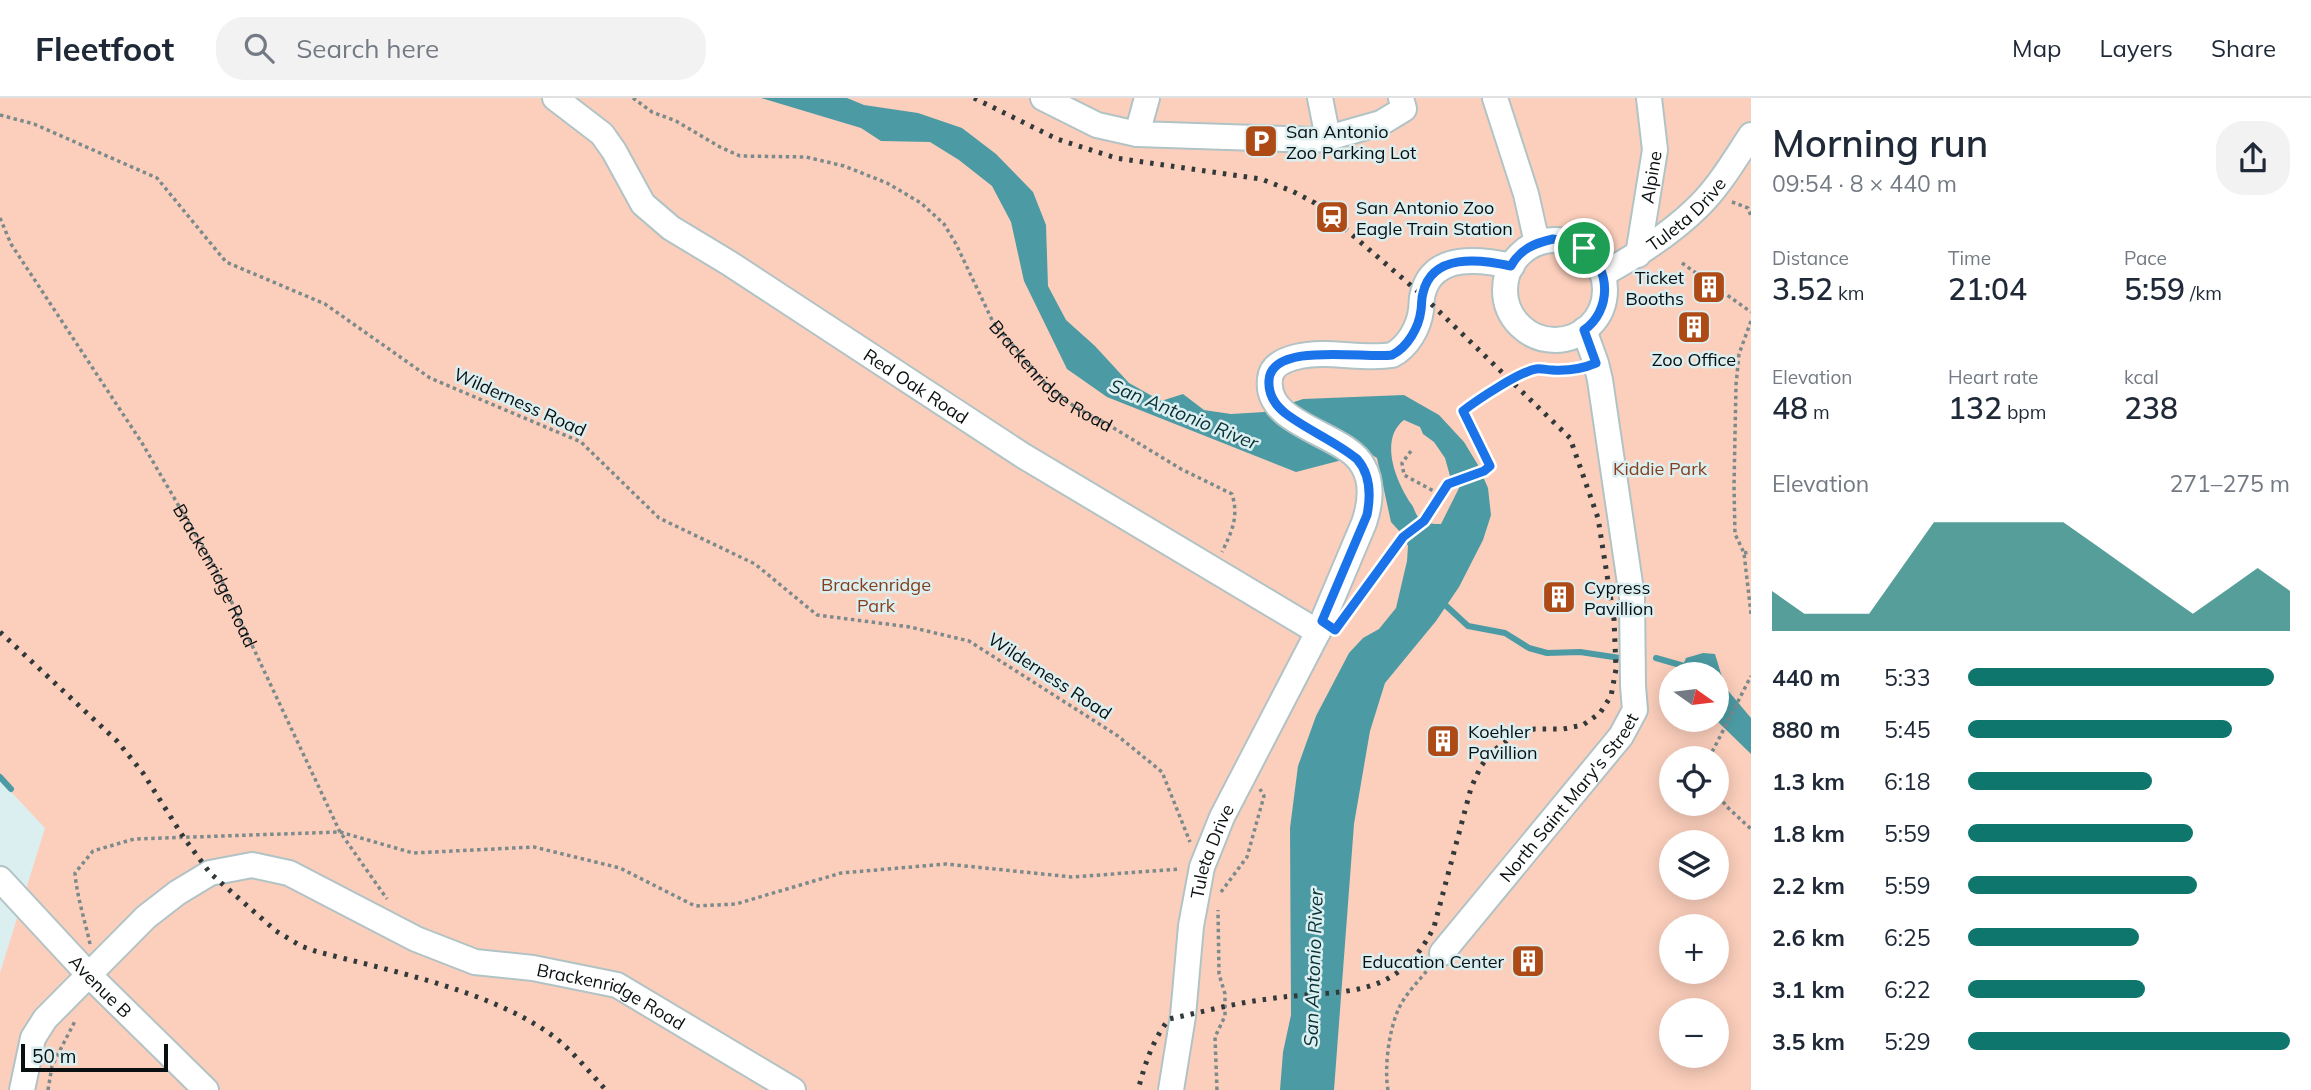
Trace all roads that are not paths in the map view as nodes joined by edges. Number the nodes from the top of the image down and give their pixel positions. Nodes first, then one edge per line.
1 (555, 98) edge
2 (1043, 98) edge
3 (1147, 98) edge
4 (1320, 98) edge
5 (1401, 98) edge
6 (1495, 98) edge
7 (1649, 98) edge
8 (1137, 134) junction
9 (1751, 135) edge
10 (1328, 138) junction
11 (1537, 243) junction
12 (1638, 255) junction
13 (1511, 266) junction
14 (1603, 274) junction
15 (1584, 330) junction
16 (1318, 632) junction
17 (0, 879) edge
18 (1442, 953) road end
19 (91, 964) junction
20 (22, 1090) edge
21 (206, 1090) edge
22 (793, 1090) edge
23 (1171, 1090) edge

1 - 16 street, Red Oak Road
2 - 8 street
3 - 8 street
4 - 10 street
5 - 10 street
6 - 11 street
7 - 12 street, Alpine
8 - 10 street
9 - 12 street, Tuleta Drive
11 - 13 street
11 - 14 street
12 - 14 street, Tuleta Drive
13 - 15 street
13 - 16 street, Tuleta Drive
14 - 15 street
15 - 18 street, North Saint Mary's Street
16 - 23 street, Tuleta Drive
17 - 19 street, Avenue B
19 - 20 street, Brackenridge Road
19 - 21 street, Avenue B
19 - 22 street, Brackenridge Road

